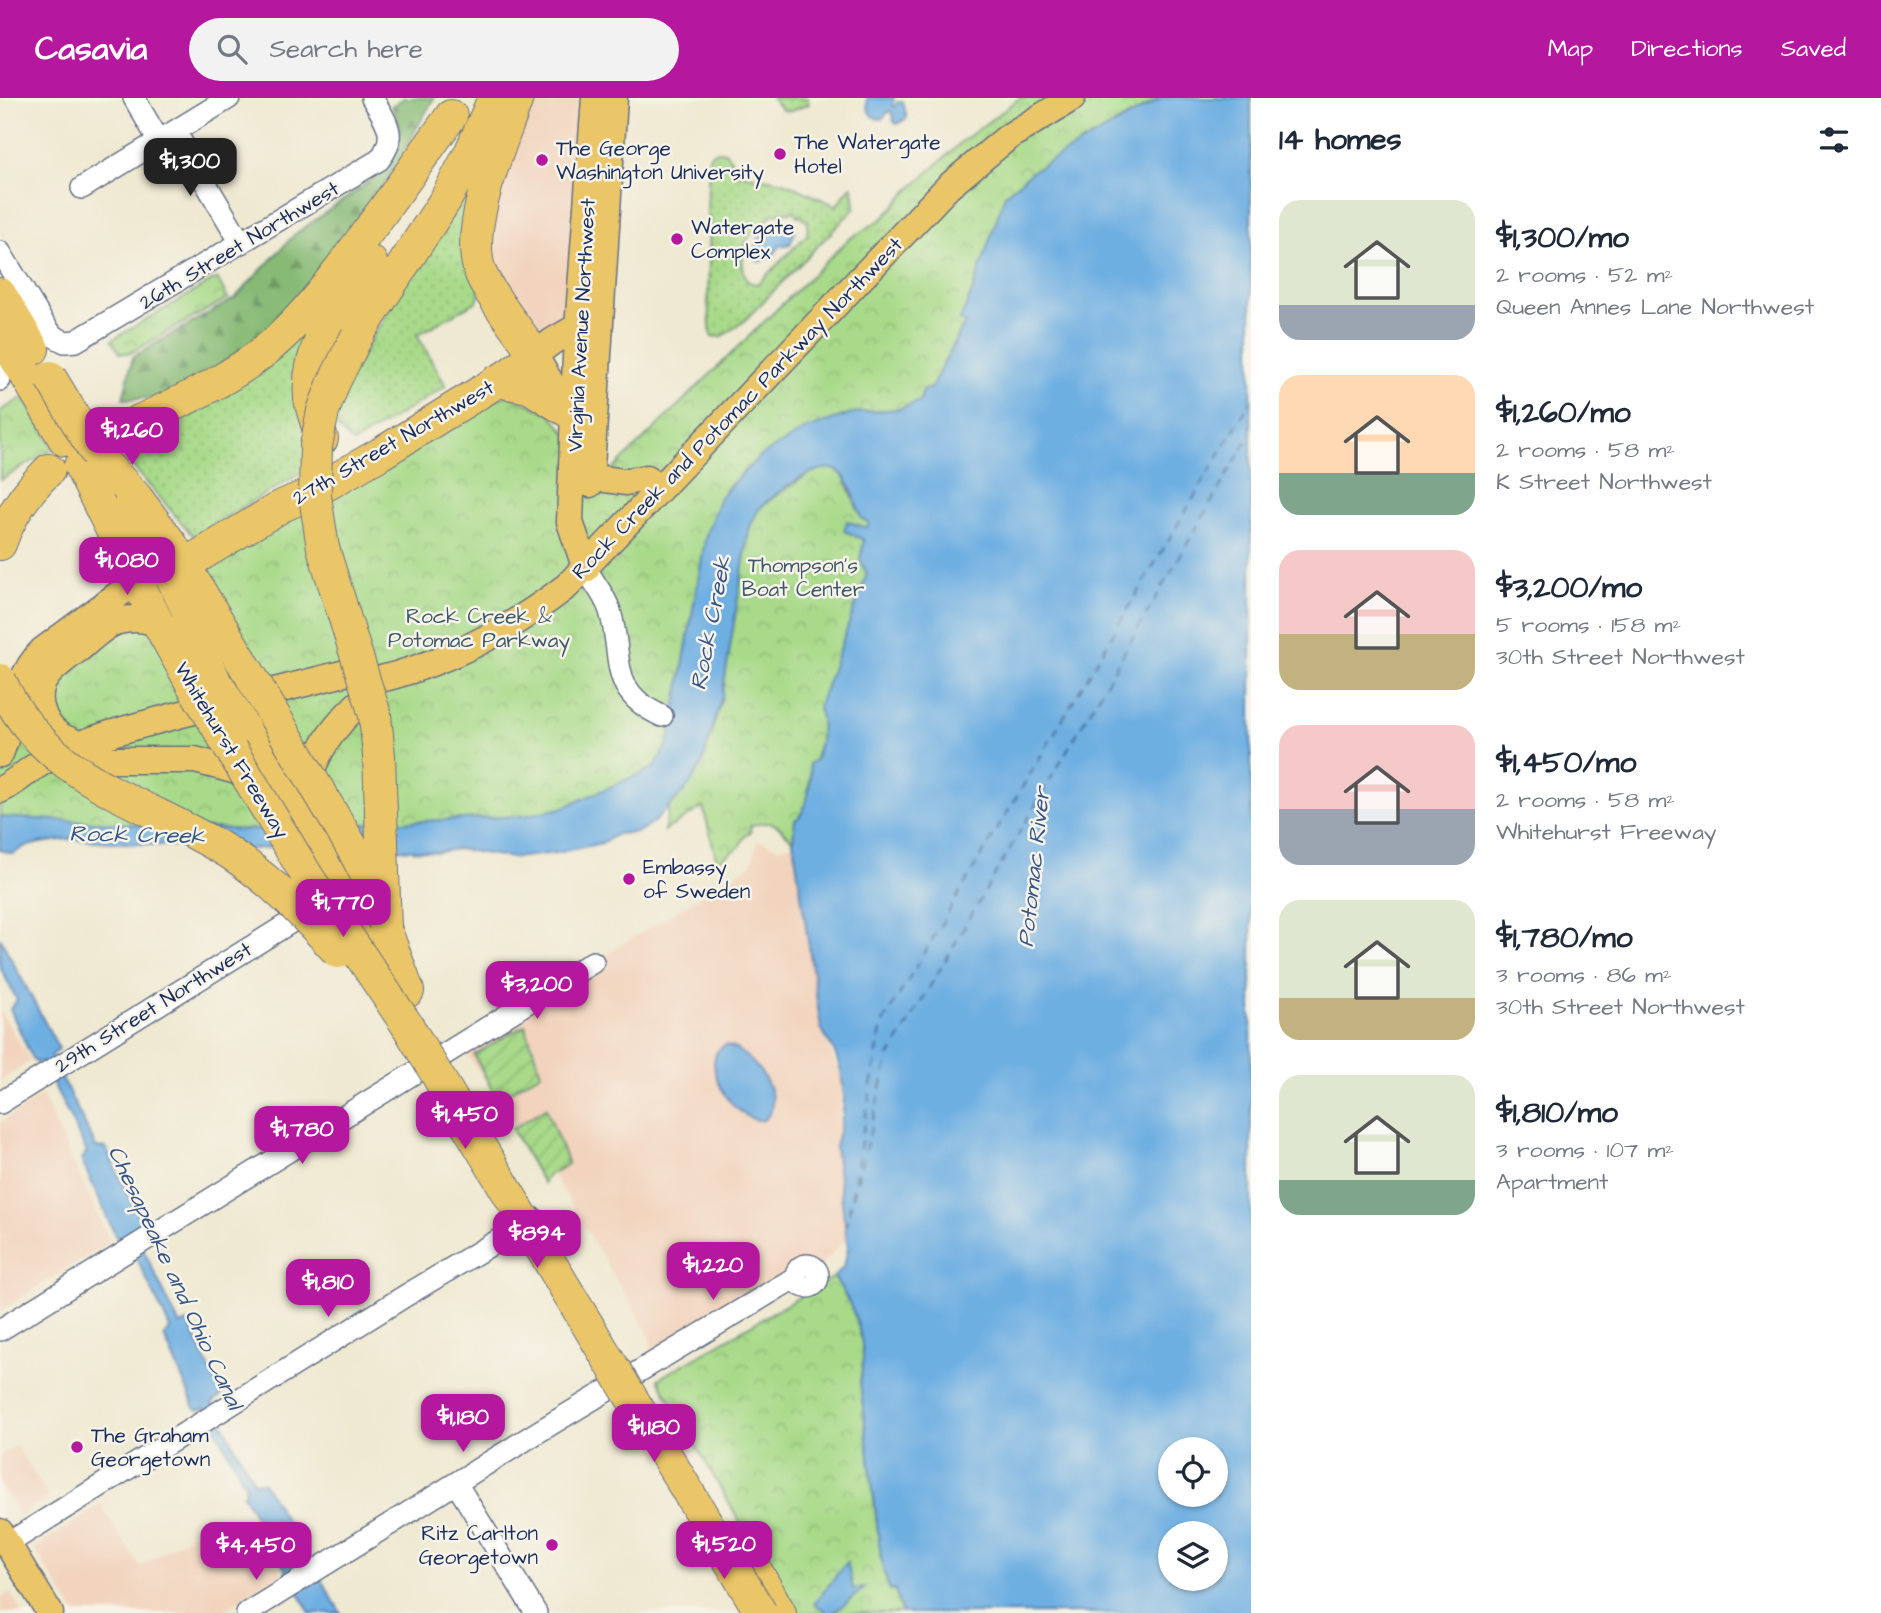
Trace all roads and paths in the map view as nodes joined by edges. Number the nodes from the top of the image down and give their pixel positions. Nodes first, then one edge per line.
1 (134, 98) edge
2 (229, 98) edge
3 (372, 98) edge
4 (494, 98) edge
5 (517, 98) edge
6 (595, 98) edge
7 (614, 98) edge
8 (1037, 98) edge
9 (1072, 98) edge
10 (455, 107) edge
11 (167, 136) junction
12 (82, 188) dead end
13 (241, 243) junction
14 (0, 252) edge
15 (0, 294) edge
16 (507, 319) junction
17 (589, 320) junction
18 (0, 332) edge
19 (534, 355) junction
20 (0, 369) edge
21 (0, 380) edge
22 (497, 381) junction
23 (42, 383) junction
24 (571, 416) junction
25 (316, 419) junction
26 (592, 449) junction
27 (89, 451) junction
28 (380, 454) junction
29 (47, 467) dead end
30 (590, 477) junction
31 (647, 478) junction
32 (11, 497) edge
33 (122, 505) junction
34 (282, 506) junction
35 (0, 544) edge
36 (583, 560) junction
37 (129, 561) junction
38 (175, 602) junction
39 (0, 680) edge
40 (371, 681) junction
41 (270, 691) junction
42 (207, 699) junction
43 (662, 716) dead end
44 (85, 752) junction
45 (0, 754) edge
46 (314, 765) dead end
47 (233, 770) dead end
48 (3, 789) edge
49 (343, 890) junction
50 (385, 928) junction
51 (593, 962) dead end
52 (436, 1058) junction
53 (452, 1100) junction
54 (0, 1103) edge
55 (534, 1219) junction
56 (796, 1277) dead end
57 (0, 1331) edge
58 (629, 1378) junction
59 (456, 1483) junction
60 (4, 1538) edge
61 (50, 1613) edge
62 (247, 1613) edge
63 (536, 1613) edge
64 (761, 1613) edge
65 (770, 1613) edge
66 (780, 1613) edge

1 - 11 street
2 - 11 street
3 - 13 street, 26th Street Northwest
4 - 50 highway, bridge
5 - 16 highway
6 - 17 main road, Virginia Avenue Northwest
7 - 17 main road, Virginia Avenue Northwest
8 - 31 main road, Rock Creek and Potomac Parkway Northwest
9 - 36 main road, Rock Creek and Potomac Parkway Northwest
10 - 25 highway
10 - 27 highway
11 - 12 street
11 - 13 street
13 - 14 street, 26th Street Northwest
15 - 23 highway
16 - 19 highway
16 - 22 highway
17 - 19 main road, 27th Street Northwest
17 - 24 main road, Virginia Avenue Northwest
17 - 26 main road, Virginia Avenue Northwest
18 - 23 highway
19 - 22 highway, 27th Street Northwest
19 - 24 main road
20 - 21 street
22 - 24 highway
22 - 28 highway, 27th Street Northwest
23 - 27 highway, bridge
23 - 33 highway
24 - 26 main road
24 - 36 main road, Virginia Avenue Northwest
25 - 28 highway
25 - 34 highway
26 - 30 main road, Virginia Avenue Northwest
27 - 33 highway
28 - 34 highway, 27th Street Northwest
29 - 32 highway
30 - 31 main road
30 - 36 main road, Virginia Avenue Northwest
31 - 36 main road, Rock Creek and Potomac Parkway Northwest
32 - 35 highway
33 - 37 highway, Whitehurst Freeway
33 - 38 highway
34 - 38 highway, 27th Street Northwest
36 - 40 main road, Rock Creek and Potomac Parkway Northwest
36 - 43 street, Virginia Avenue Northwest
37 - 38 highway, Whitehurst Freeway
37 - 38 highway
37 - 45 main road
38 - 41 highway, Whitehurst Freeway
38 - 42 highway, Whitehurst Freeway
38 - 44 main road
39 - 53 highway, bridge
40 - 41 main road, Rock Creek and Potomac Parkway Northwest
40 - 46 main road
41 - 50 highway, Whitehurst Freeway, bridge
42 - 44 main road
42 - 49 main road, bridge
42 - 53 highway, Whitehurst Freeway, bridge
44 - 47 main road
44 - 48 main road
49 - 52 main road
49 - 54 street, 29th Street Northwest
50 - 66 highway, Whitehurst Freeway
51 - 52 street
52 - 55 main road
52 - 57 street
53 - 64 highway, Whitehurst Freeway, bridge
55 - 58 main road
55 - 60 street
56 - 58 street
58 - 59 street
58 - 65 main road
59 - 62 street
59 - 63 street
60 - 61 main road

